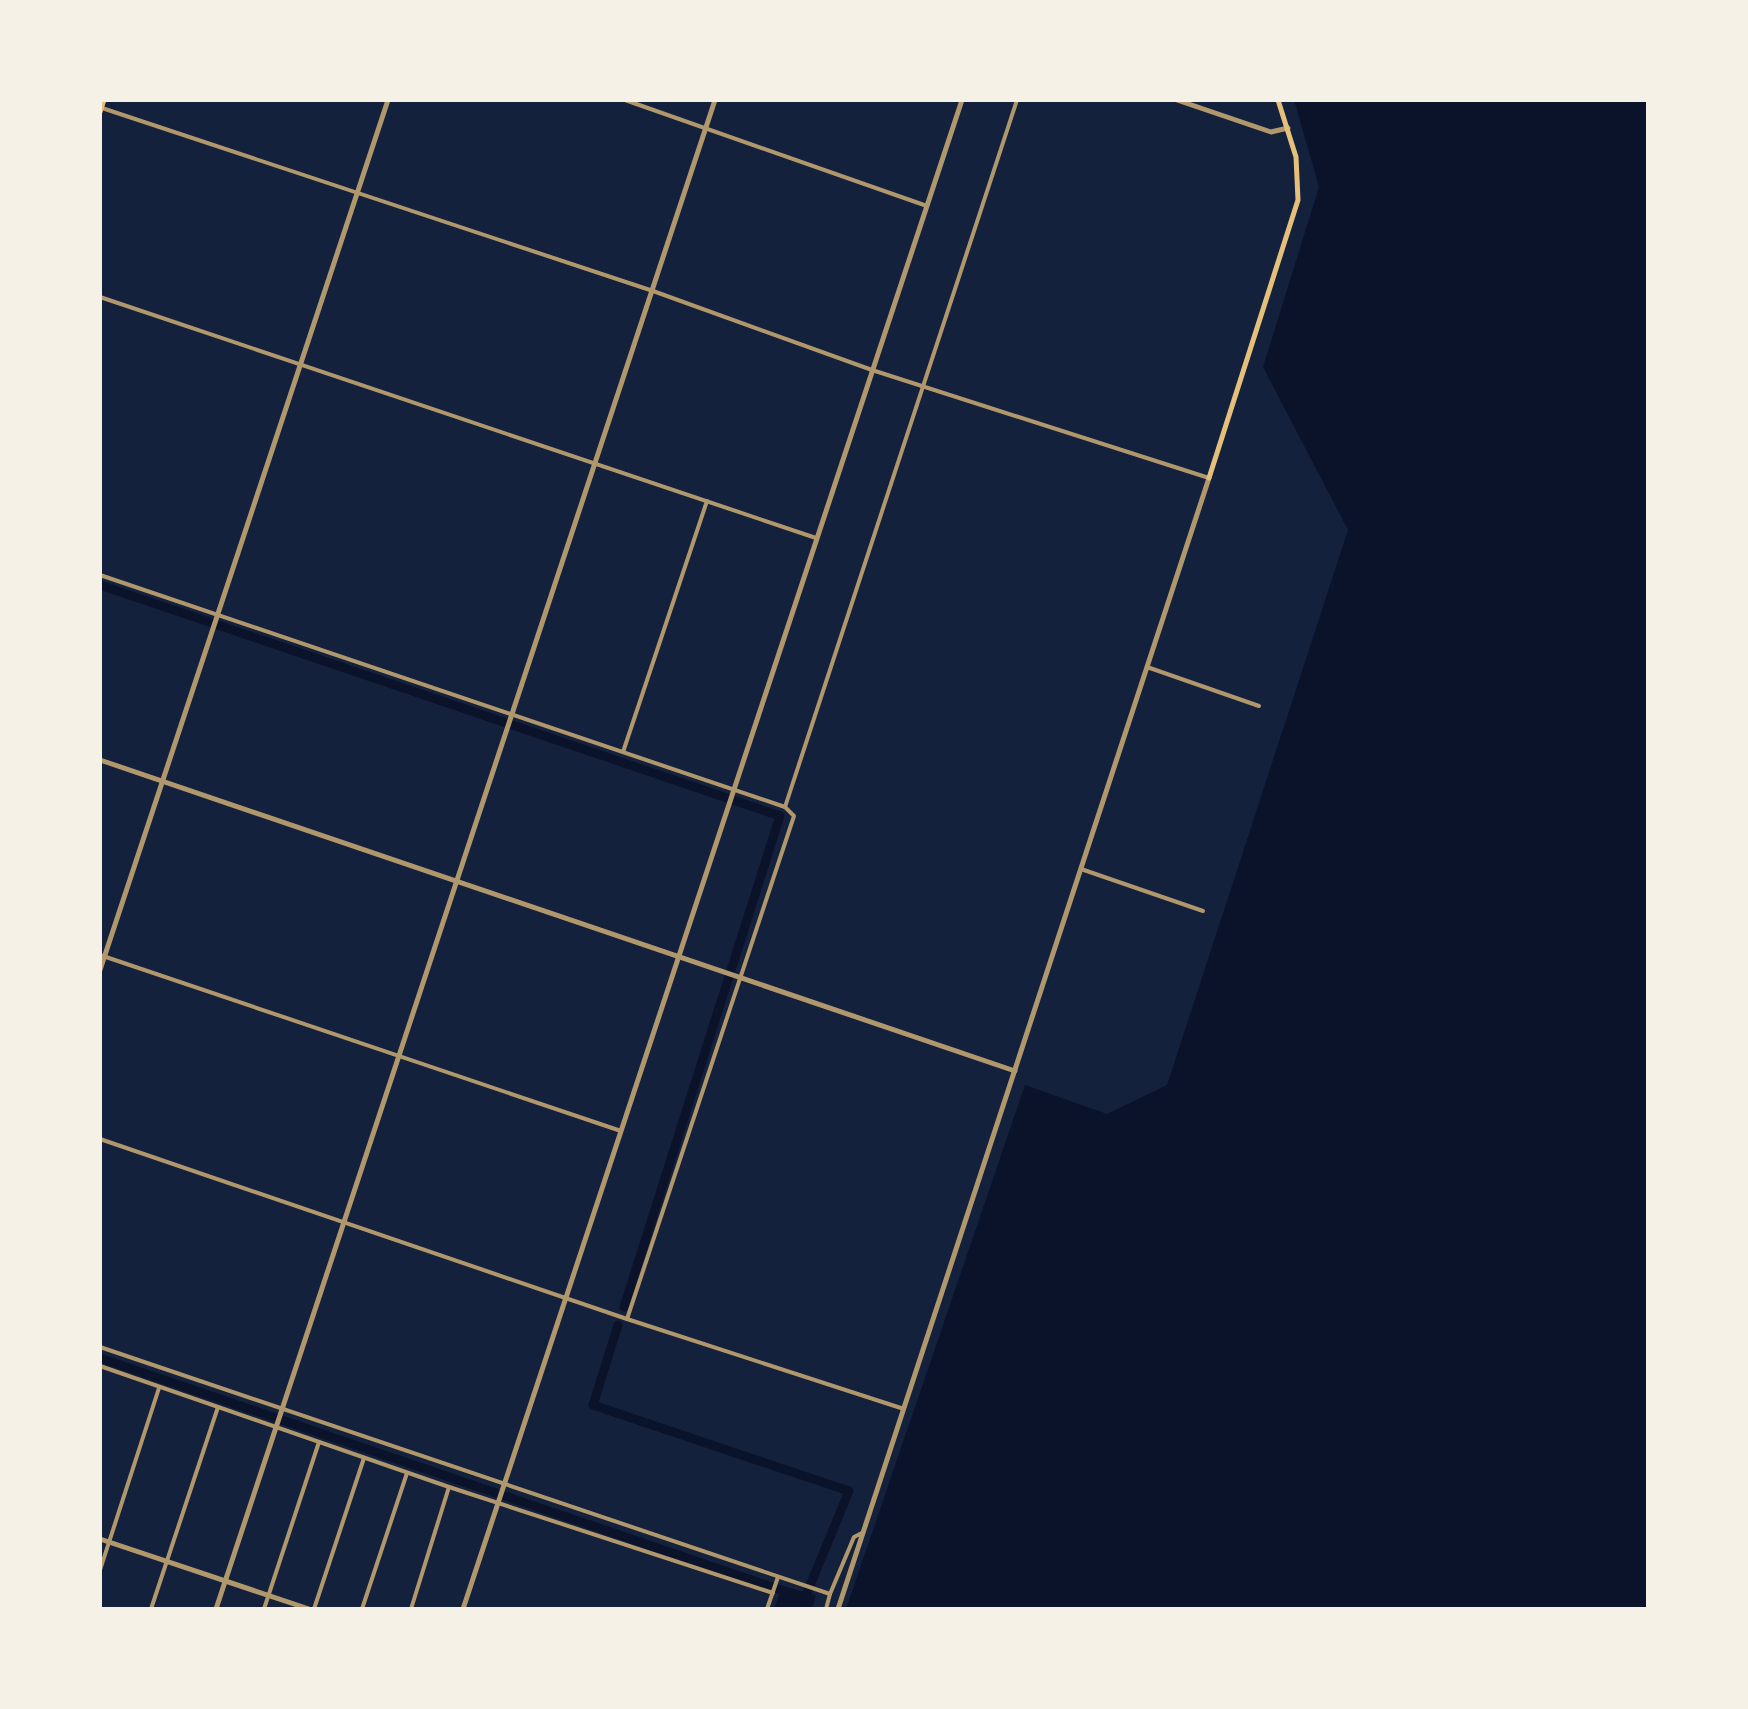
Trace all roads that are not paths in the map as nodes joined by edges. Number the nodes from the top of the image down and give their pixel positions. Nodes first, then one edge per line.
1 (104, 100) edge
2 (388, 100) edge
3 (625, 100) edge
4 (715, 100) edge
5 (962, 100) edge
6 (1017, 100) edge
7 (1177, 100) edge
8 (1278, 100) edge
9 (100, 109) edge
10 (706, 127) junction
11 (1288, 128) junction
12 (358, 195) junction
13 (927, 206) junction
14 (653, 291) junction
15 (100, 297) edge
16 (299, 364) junction
17 (872, 370) junction
18 (923, 387) junction
19 (596, 466) junction
20 (1209, 478) junction
21 (707, 501) junction
22 (816, 538) junction
23 (100, 575) edge
24 (217, 615) junction
25 (1147, 667) junction
26 (1259, 706) dead end
27 (510, 717) junction
28 (623, 752) junction
29 (100, 760) edge
30 (163, 781) junction
31 (732, 792) junction
32 (785, 807) junction
33 (1081, 869) junction
34 (456, 880) junction
35 (1203, 911) dead end
36 (102, 956) edge
37 (679, 956) junction
38 (100, 970) edge
39 (738, 976) junction
40 (399, 1055) junction
41 (1015, 1071) junction
42 (621, 1131) junction
43 (100, 1139) edge
44 (346, 1220) junction
45 (565, 1297) junction
46 (627, 1319) junction
47 (100, 1347) edge
48 (101, 1368) edge
49 (159, 1388) junction
50 (218, 1407) junction
51 (904, 1409) junction
52 (280, 1410) junction
53 (276, 1424) junction
54 (319, 1442) junction
55 (364, 1458) junction
56 (407, 1473) junction
57 (503, 1485) junction
58 (449, 1487) junction
59 (498, 1501) junction
60 (864, 1532) junction
61 (100, 1539) edge
62 (109, 1542) junction
63 (166, 1561) junction
64 (100, 1570) edge
65 (777, 1579) junction
66 (226, 1580) junction
67 (773, 1592) junction
68 (830, 1594) junction
69 (269, 1596) junction
70 (151, 1609) edge
71 (216, 1609) edge
72 (264, 1609) edge
73 (312, 1609) edge
74 (362, 1609) edge
75 (411, 1609) edge
76 (463, 1609) edge
77 (767, 1609) edge
78 (826, 1609) edge
79 (838, 1609) edge

1 - 9 main road
2 - 12 street
3 - 10 street
4 - 10 street
5 - 13 street
6 - 18 street
7 - 11 street
8 - 11 main road
9 - 12 street
10 - 13 street
10 - 14 street
11 - 20 main road
12 - 14 street
12 - 16 street
13 - 17 street
14 - 17 street
14 - 19 street
15 - 16 street
16 - 19 street
16 - 24 street
17 - 18 street
17 - 22 street
18 - 20 street
18 - 32 street
19 - 21 street
19 - 27 street
20 - 25 street
21 - 22 street
21 - 28 street
22 - 31 street
23 - 24 street
24 - 27 street
24 - 30 street
25 - 26 street
25 - 33 street
27 - 28 street
27 - 34 street
28 - 31 street
29 - 30 street
30 - 34 street
30 - 36 street
31 - 32 street
31 - 37 street
32 - 39 street
33 - 35 street
33 - 41 street
34 - 37 street
34 - 40 street
36 - 38 street
36 - 40 street
37 - 39 street
37 - 42 street
39 - 41 street
39 - 46 street
40 - 42 street
40 - 44 street
41 - 51 street
42 - 45 street
43 - 44 street
44 - 45 street
44 - 52 street
45 - 46 street
45 - 57 street
46 - 51 street
47 - 52 street
48 - 49 street
49 - 50 street
49 - 62 street
50 - 53 street
50 - 63 street
51 - 60 street
52 - 53 street
52 - 57 street
53 - 54 street
53 - 66 street
54 - 55 street
54 - 69 street
55 - 56 street
55 - 73 street
56 - 58 street
56 - 74 street
57 - 59 street
57 - 65 street
58 - 59 street
58 - 75 street
59 - 67 street
59 - 76 street
60 - 68 street
60 - 79 street
61 - 62 street
62 - 63 street
62 - 64 street
63 - 66 street
63 - 70 street
65 - 67 street
65 - 68 street
66 - 69 street
66 - 71 street
67 - 77 street
68 - 78 street
69 - 72 street
69 - 73 street

